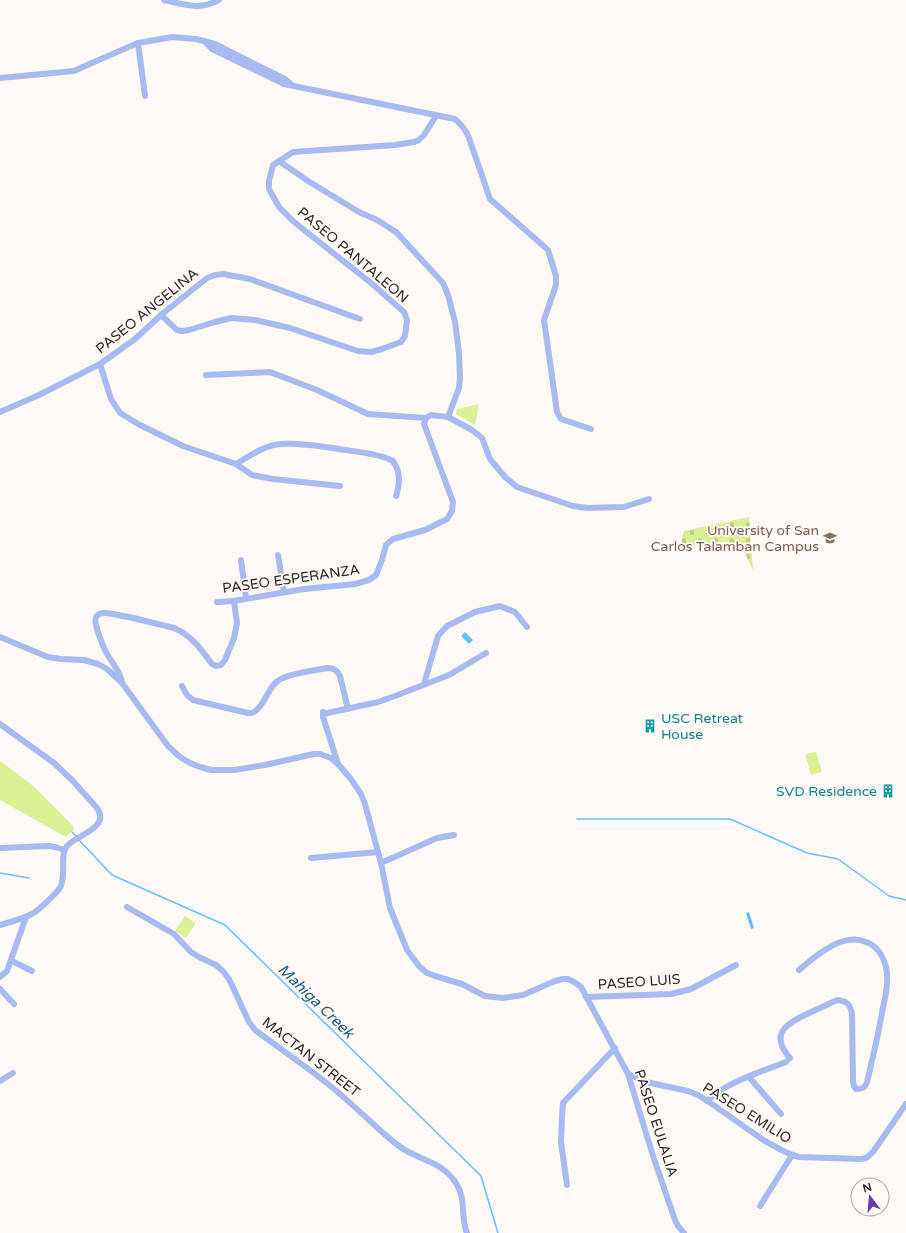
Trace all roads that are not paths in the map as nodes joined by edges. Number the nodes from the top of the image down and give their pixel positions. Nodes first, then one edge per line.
1 (164, 0) edge
2 (219, 0) edge
3 (138, 44) junction
4 (0, 78) edge
5 (145, 96) dead end
6 (436, 116) junction
7 (279, 161) junction
8 (160, 315) junction
9 (360, 319) dead end
10 (100, 364) junction
11 (206, 375) dead end
12 (0, 412) edge
13 (448, 417) junction
14 (426, 418) junction
15 (591, 429) dead end
16 (236, 464) junction
17 (340, 486) dead end
18 (396, 496) dead end
19 (649, 499) dead end
20 (278, 555) dead end
21 (241, 560) dead end
22 (284, 592) junction
23 (246, 598) junction
24 (234, 601) junction
25 (217, 602) dead end
26 (527, 627) dead end
27 (0, 637) edge
28 (486, 653) dead end
29 (122, 683) junction
30 (424, 684) junction
31 (182, 686) dead end
32 (348, 709) junction
33 (0, 724) edge
34 (338, 764) junction
35 (454, 836) dead end
36 (0, 848) edge
37 (65, 850) junction
38 (378, 852) junction
39 (311, 858) dead end
40 (381, 863) junction
41 (127, 907) dead end
42 (26, 917) junction
43 (0, 925) edge
44 (12, 961) junction
45 (736, 965) dead end
46 (799, 970) dead end
47 (32, 971) dead end
48 (0, 977) edge
49 (0, 989) edge
50 (586, 997) junction
51 (14, 1004) dead end
52 (615, 1048) junction
53 (13, 1073) dead end
54 (628, 1074) junction
55 (749, 1077) junction
56 (0, 1081) edge
57 (646, 1082) junction
58 (634, 1089) junction
59 (707, 1101) junction
60 (906, 1104) edge
61 (781, 1114) dead end
62 (792, 1155) junction
63 (568, 1185) dead end
64 (760, 1206) dead end
65 (467, 1233) edge
66 (684, 1233) edge

1 - 2 street
3 - 4 street
3 - 5 street
3 - 6 street
6 - 7 street
6 - 15 street
7 - 8 street, PASEO PANTALEON
7 - 13 street
8 - 9 street, PASEO ANGELINA
8 - 10 street, PASEO ANGELINA
10 - 12 street, PASEO ANGELINA
10 - 16 street
11 - 14 street
13 - 14 street
13 - 19 street
14 - 22 street, PASEO ESPERANZA
16 - 17 street
16 - 18 street
20 - 22 street
21 - 23 street
22 - 23 street, PASEO ESPERANZA
23 - 24 street, PASEO ESPERANZA
24 - 25 street, PASEO ESPERANZA
24 - 29 street
26 - 30 street
27 - 29 street
28 - 30 street
29 - 34 street
30 - 32 street
31 - 32 street
32 - 34 street
33 - 37 street
34 - 38 street
35 - 40 street
36 - 37 street
37 - 42 street
38 - 39 street
38 - 40 street
40 - 50 street, PASEO EULALIA
41 - 65 street, MACTAN STREET
42 - 43 street
42 - 44 street
44 - 47 street
44 - 48 street
45 - 50 street, PASEO LUIS
46 - 55 street
49 - 51 street
50 - 52 street, PASEO EULALIA
52 - 54 street, PASEO EULALIA
52 - 63 street
53 - 56 street
54 - 57 street, PASEO EMILIO
54 - 58 street, PASEO EULALIA
55 - 59 street
55 - 61 street
57 - 58 street
57 - 59 street, PASEO EMILIO
58 - 66 street, PASEO EULALIA
59 - 62 street, PASEO EMILIO
60 - 62 street, PASEO EMILIO
62 - 64 street

